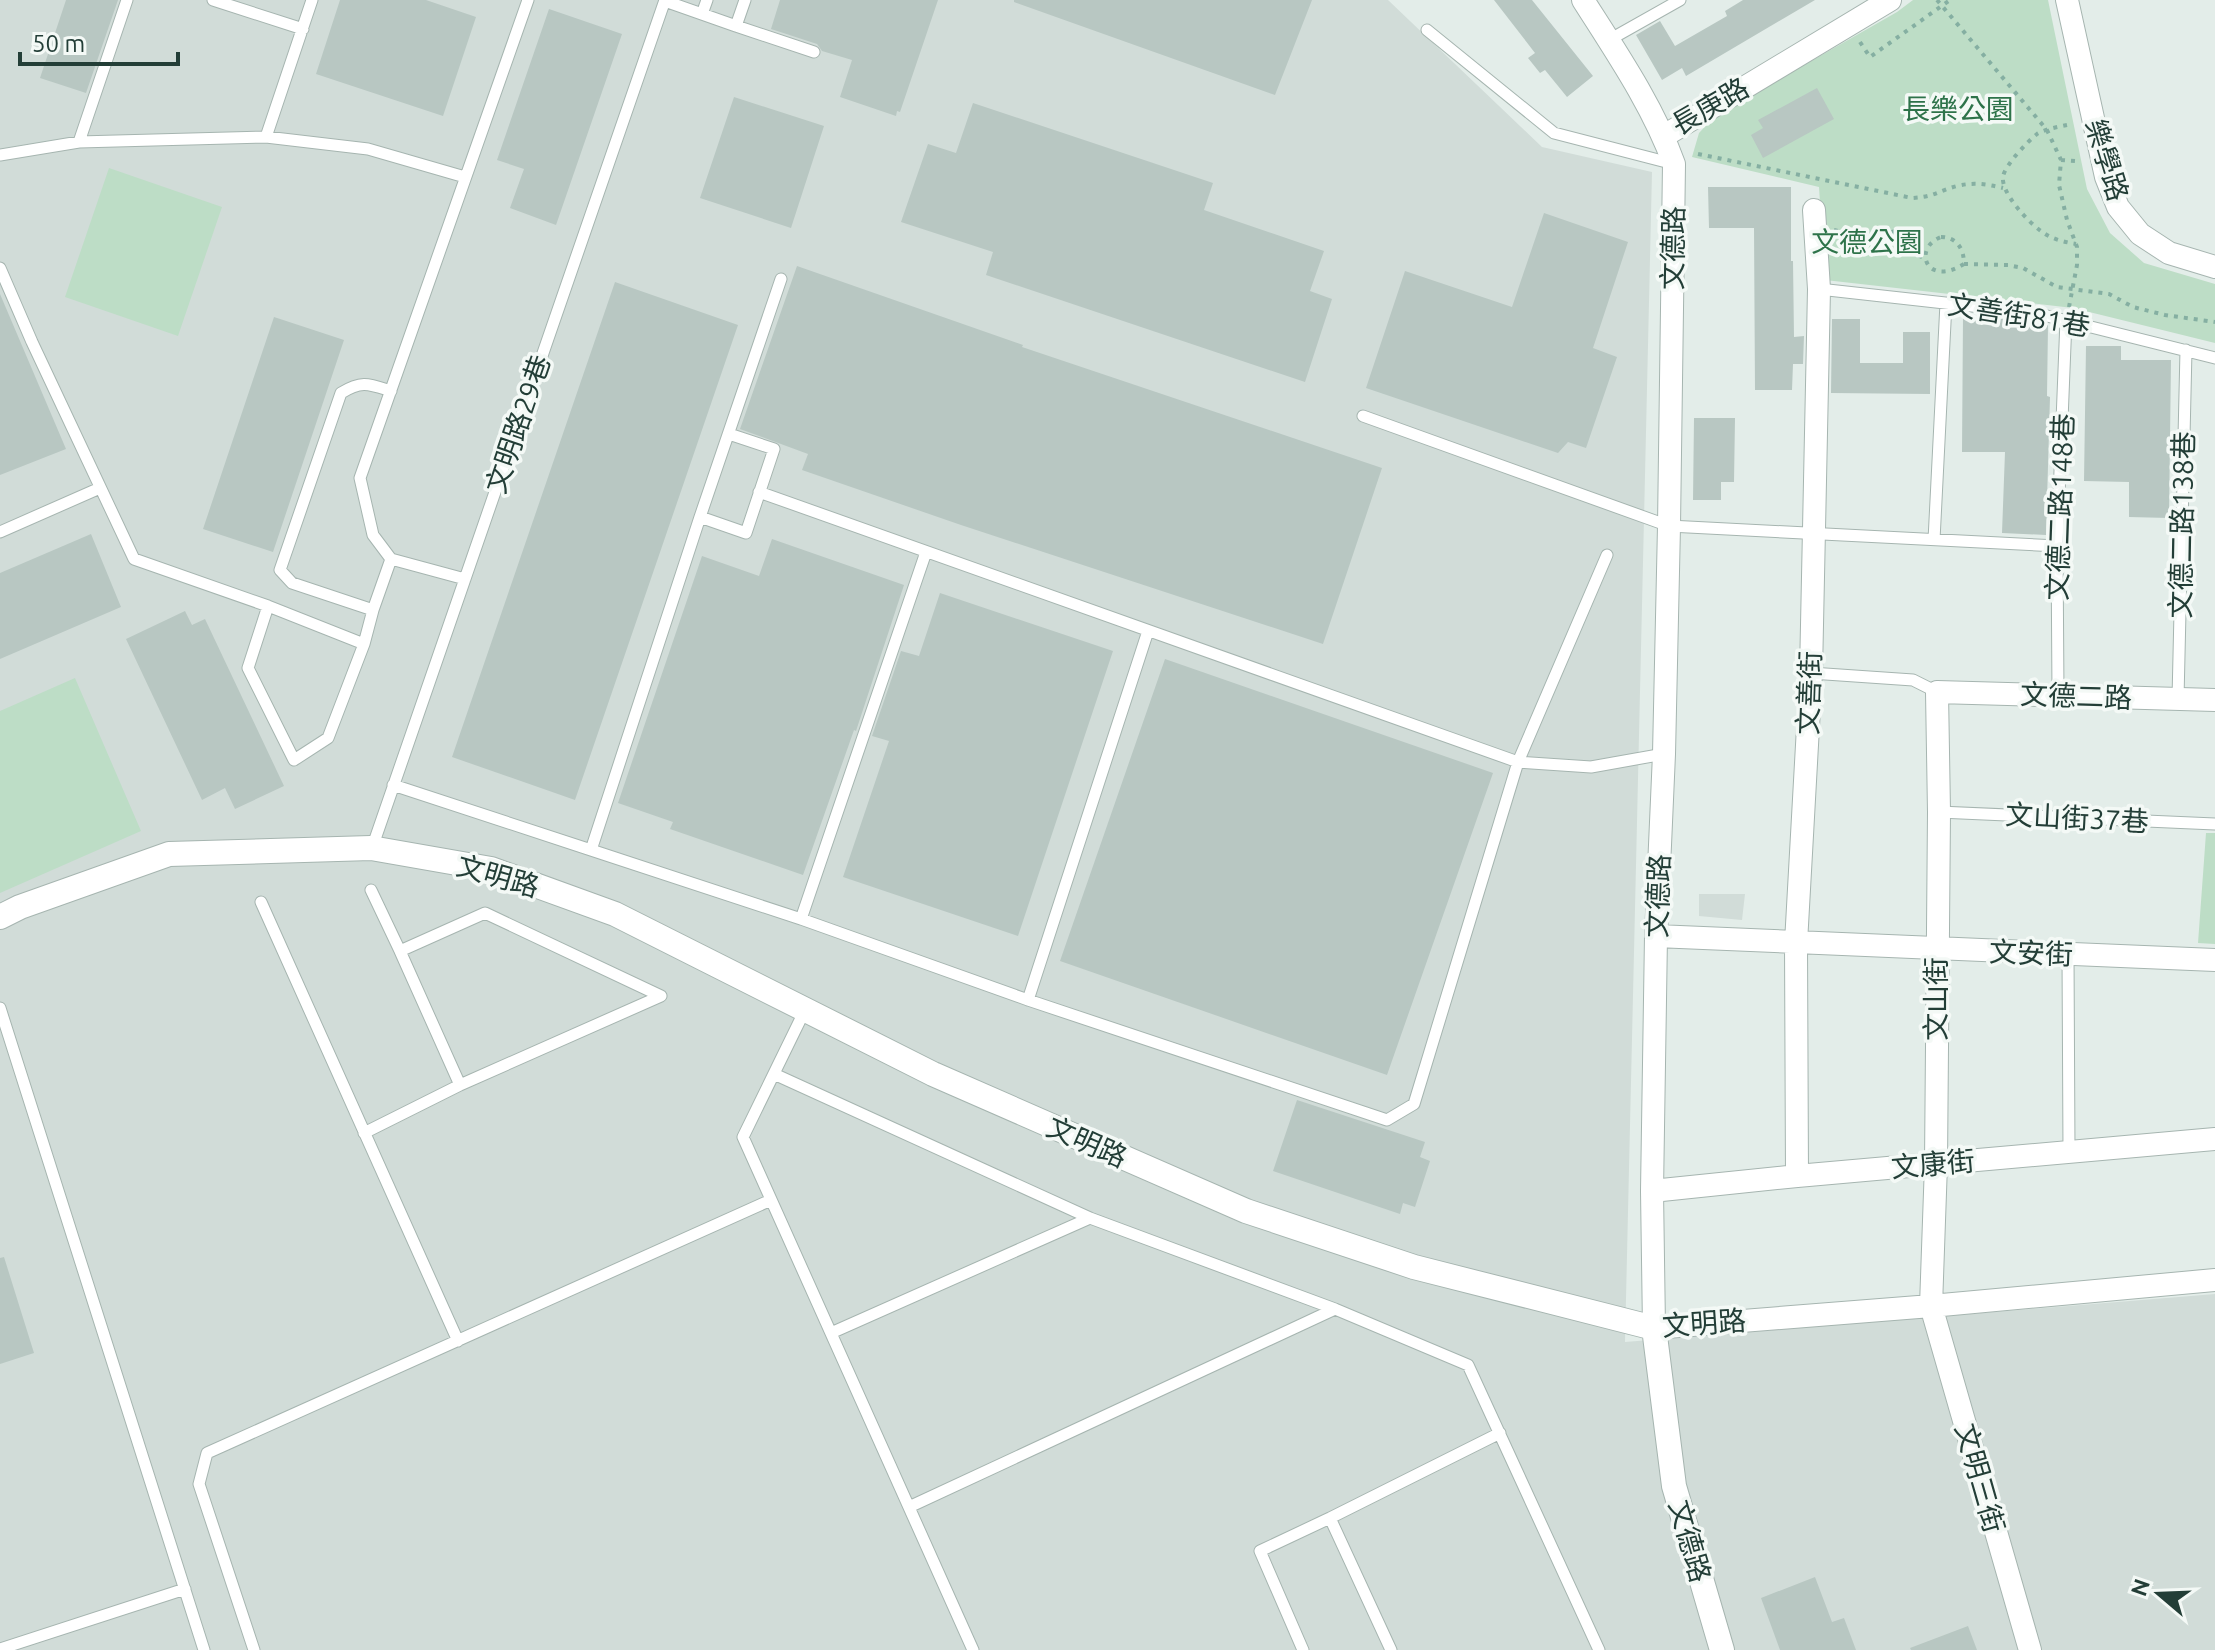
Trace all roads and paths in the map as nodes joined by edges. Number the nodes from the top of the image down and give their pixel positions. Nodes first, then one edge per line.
1 (127, 0) edge
2 (213, 0) edge
3 (312, 0) edge
4 (528, 0) edge
5 (707, 0) edge
6 (745, 0) edge
7 (1583, 0) edge
8 (1680, 0) edge
9 (1890, 0) edge
10 (1937, 0) edge
11 (1950, 0) edge
12 (2067, 0) edge
13 (665, 1) edge
14 (1942, 6) junction
15 (702, 14) junction
16 (736, 26) junction
17 (303, 29) junction
18 (1427, 30) dead end
19 (1609, 40) junction
20 (1859, 40) dead end
21 (814, 52) dead end
22 (2067, 125) dead end
23 (2047, 130) junction
24 (1664, 136) junction
25 (266, 137) junction
26 (79, 142) junction
27 (1698, 154) dead end
28 (0, 155) edge
29 (2061, 160) junction
30 (2075, 161) dead end
31 (1674, 164) junction
32 (465, 177) junction
33 (2003, 188) junction
34 (1815, 220) joint
35 (2076, 244) junction
36 (1926, 258) junction
37 (1964, 264) junction
38 (2215, 267) edge
39 (0, 268) edge
40 (781, 279) dead end
41 (1819, 289) junction
42 (2072, 289) junction
43 (1946, 303) junction
44 (2066, 320) junction
45 (2215, 322) edge
46 (2186, 350) junction
47 (2215, 358) edge
48 (391, 391) junction
49 (1363, 416) dead end
50 (729, 434) junction
51 (100, 488) junction
52 (759, 492) junction
53 (700, 517) junction
54 (1669, 526) junction
55 (0, 532) edge
56 (1813, 533) junction
57 (1934, 540) junction
58 (2057, 546) junction
59 (926, 552) junction
60 (1607, 555) dead end
61 (391, 559) junction
62 (465, 579) junction
63 (268, 606) junction
64 (373, 610) junction
65 (1148, 631) junction
66 (364, 644) junction
67 (1811, 673) junction
68 (1937, 692) junction
69 (2058, 694) junction
70 (2178, 699) junction
71 (2215, 700) edge
72 (1664, 754) junction
73 (1518, 762) junction
74 (393, 785) junction
75 (1939, 812) junction
76 (2215, 824) edge
77 (371, 848) junction
78 (591, 850) junction
79 (371, 890) dead end
80 (261, 902) dead end
81 (0, 917) edge
82 (801, 919) junction
83 (1656, 936) junction
84 (1796, 943) junction
85 (1936, 949) junction
86 (400, 951) junction
87 (2068, 954) junction
88 (2215, 960) edge
89 (1028, 1000) junction
90 (0, 1008) edge
91 (805, 1010) junction
92 (774, 1074) junction
93 (460, 1085) junction
94 (364, 1133) junction
95 (2215, 1139) edge
96 (2069, 1152) junction
97 (1936, 1164) junction
98 (1797, 1176) junction
99 (1652, 1191) junction
100 (771, 1200) junction
101 (1090, 1218) junction
102 (2215, 1280) edge
103 (1931, 1306) junction
104 (1335, 1309) junction
105 (1654, 1328) junction
106 (831, 1333) junction
107 (458, 1341) junction
108 (1500, 1433) junction
109 (909, 1507) junction
110 (1330, 1518) junction
111 (185, 1589) junction
112 (0, 1649) edge
113 (204, 1650) edge
114 (254, 1650) edge
115 (973, 1650) edge
116 (1303, 1650) edge
117 (1391, 1650) edge
118 (1599, 1650) edge
119 (1722, 1650) edge
120 (2030, 1650) edge

1 - 26 lane
2 - 17 lane
3 - 17 lane
4 - 32 lane
5 - 15 lane
6 - 16 lane
7 - 19 street, 長庚路
8 - 19 lane
9 - 24 street, 長庚路
10 - 14 path
11 - 14 path
12 - 38 street, 樂學路
13 - 15 lane
13 - 62 lane, 文明路29巷
14 - 20 path
14 - 23 path
15 - 16 lane
16 - 21 lane
17 - 25 lane
18 - 31 lane
19 - 24 street, 長庚路
22 - 23 path
23 - 29 path
23 - 33 path
24 - 31 street, 文德路
25 - 26 lane
25 - 32 lane
26 - 28 lane
27 - 33 path
29 - 30 path
29 - 35 path
31 - 54 street, 文德路
32 - 48 lane
33 - 35 path
34 - 36 path
34 - 41 street, 文善街
35 - 42 path
36 - 37 path
36 - 37 path
37 - 42 path
39 - 51 lane
40 - 50 lane
41 - 43 lane, 文善街81巷
41 - 56 street, 文善街
42 - 44 path
42 - 45 path
43 - 44 lane, 文善街81巷
43 - 57 lane
44 - 46 lane, 文善街81巷
44 - 58 lane, 文德二路148巷
46 - 47 lane, 文善街81巷
46 - 70 lane, 文德二路138巷
48 - 61 lane
48 - 64 lane
49 - 54 lane
50 - 52 lane
50 - 53 lane
51 - 55 lane
51 - 63 lane
52 - 53 lane
52 - 59 lane
53 - 78 lane
54 - 56 lane
54 - 72 street, 文德路
56 - 57 lane
56 - 67 street, 文善街
57 - 58 lane
58 - 69 lane, 文德二路148巷
59 - 65 lane
59 - 82 lane
60 - 73 lane
61 - 62 lane
61 - 64 lane
62 - 74 lane, 文明路29巷
63 - 66 lane
63 - 66 lane
64 - 66 lane
65 - 73 lane
65 - 89 lane
67 - 68 lane
67 - 84 street, 文善街
68 - 69 street, 文德二路
68 - 75 street, 文山街
69 - 70 street, 文德二路
70 - 71 street, 文德二路
72 - 73 lane
72 - 83 street, 文德路
73 - 89 lane
74 - 77 lane, 文明路29巷
74 - 78 lane
75 - 76 lane, 文山街37巷
75 - 85 street, 文山街
77 - 81 street, 文明路
77 - 91 street, 文明路
78 - 82 lane
79 - 86 lane
80 - 94 lane
82 - 89 lane
83 - 84 street, 文安街
83 - 99 street, 文德路
84 - 85 street, 文安街
84 - 98 street, 文善街
85 - 87 street, 文安街
85 - 97 street, 文山街
86 - 93 lane
86 - 93 lane
87 - 88 street, 文安街
87 - 96 lane
90 - 111 lane
91 - 92 lane
91 - 105 street, 文明路
92 - 100 lane
92 - 101 lane
93 - 94 lane
94 - 107 lane
95 - 96 street, 文康街
96 - 97 street, 文康街
97 - 98 street, 文康街
97 - 103 street, 文山街
98 - 99 street, 文康街
99 - 105 street, 文德路
100 - 106 lane
100 - 107 lane
101 - 104 lane
101 - 106 lane
102 - 103 street, 文明路
103 - 105 street, 文明路
103 - 120 street, 文明三街
104 - 108 lane
104 - 109 lane
105 - 119 street, 文德路
106 - 109 lane
107 - 114 lane
108 - 110 lane
108 - 118 lane
109 - 115 lane
110 - 116 lane
110 - 117 lane
111 - 112 lane
111 - 113 lane

